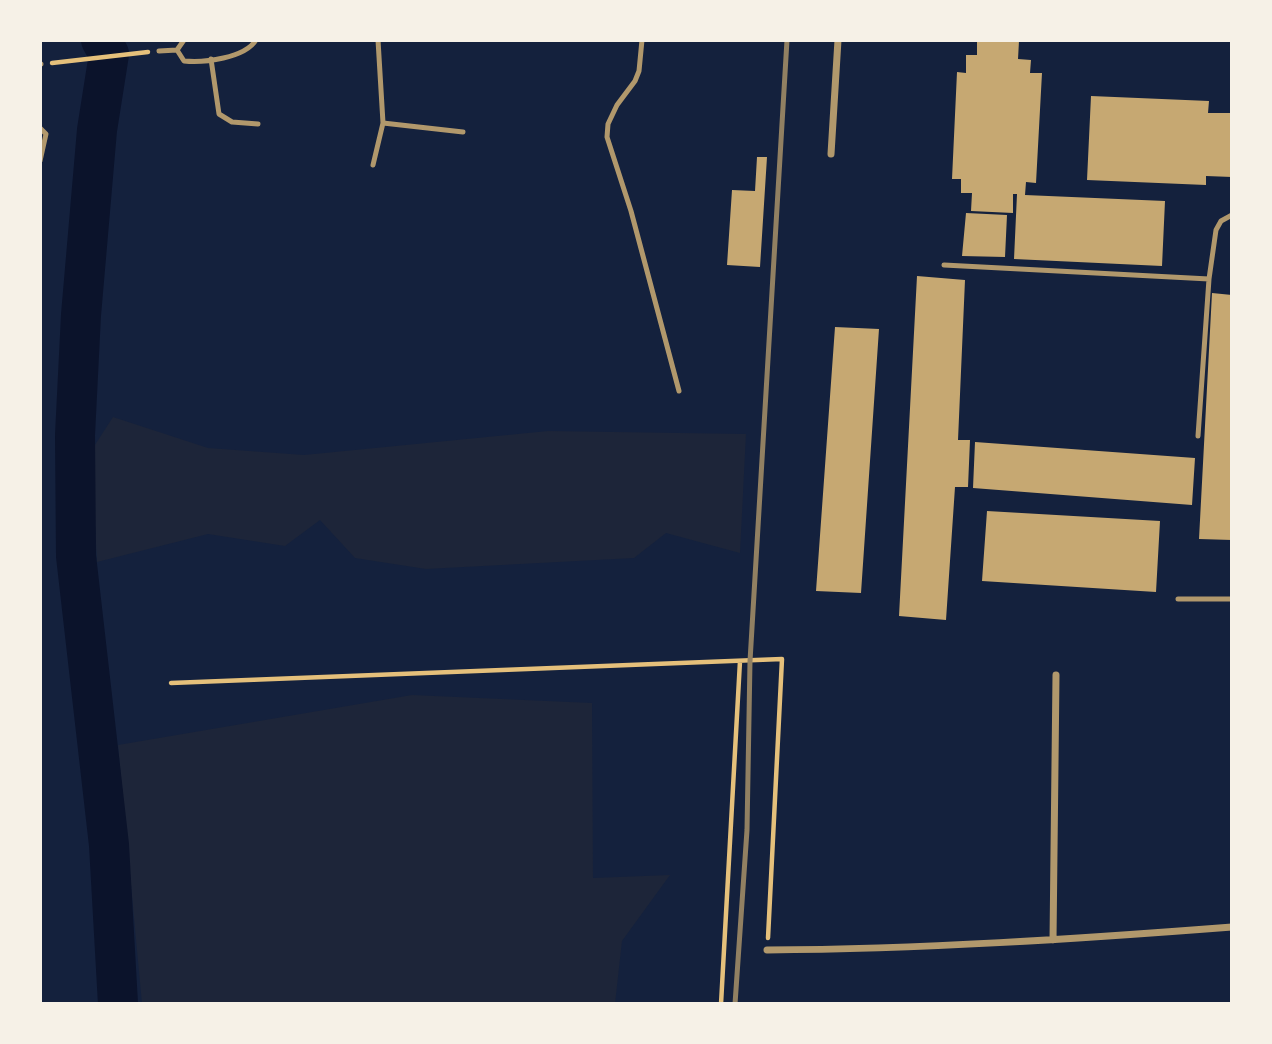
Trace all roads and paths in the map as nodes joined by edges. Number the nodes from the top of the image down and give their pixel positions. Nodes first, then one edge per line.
1 (184, 40) edge
2 (256, 40) edge
3 (378, 40) edge
4 (642, 40) edge
5 (838, 40) edge
6 (177, 50) junction
7 (159, 51) joint
8 (211, 59) junction
9 (40, 64) edge
10 (383, 123) junction
11 (258, 124) dead end
12 (40, 128) edge
13 (463, 132) dead end
14 (831, 154) dead end
15 (40, 161) edge
16 (373, 165) dead end
17 (1232, 215) edge
18 (944, 265) dead end
19 (1209, 279) junction
20 (679, 391) dead end
21 (1198, 436) dead end
22 (1178, 599) dead end
23 (1232, 599) edge
24 (740, 661) junction
25 (1056, 675) dead end
26 (171, 682) dead end
27 (1232, 927) edge
28 (1053, 940) junction
29 (767, 950) joint
30 (721, 1004) edge

1 - 6 lane
2 - 8 lane
3 - 10 lane
4 - 20 lane
5 - 14 street
6 - 7 lane
6 - 8 lane
7 - 9 path
8 - 11 lane
10 - 13 lane
10 - 16 lane
12 - 15 lane
17 - 19 lane
18 - 19 lane
19 - 21 lane
22 - 23 lane
24 - 26 path
24 - 29 path
24 - 30 path
25 - 28 street
27 - 28 street
28 - 29 street

